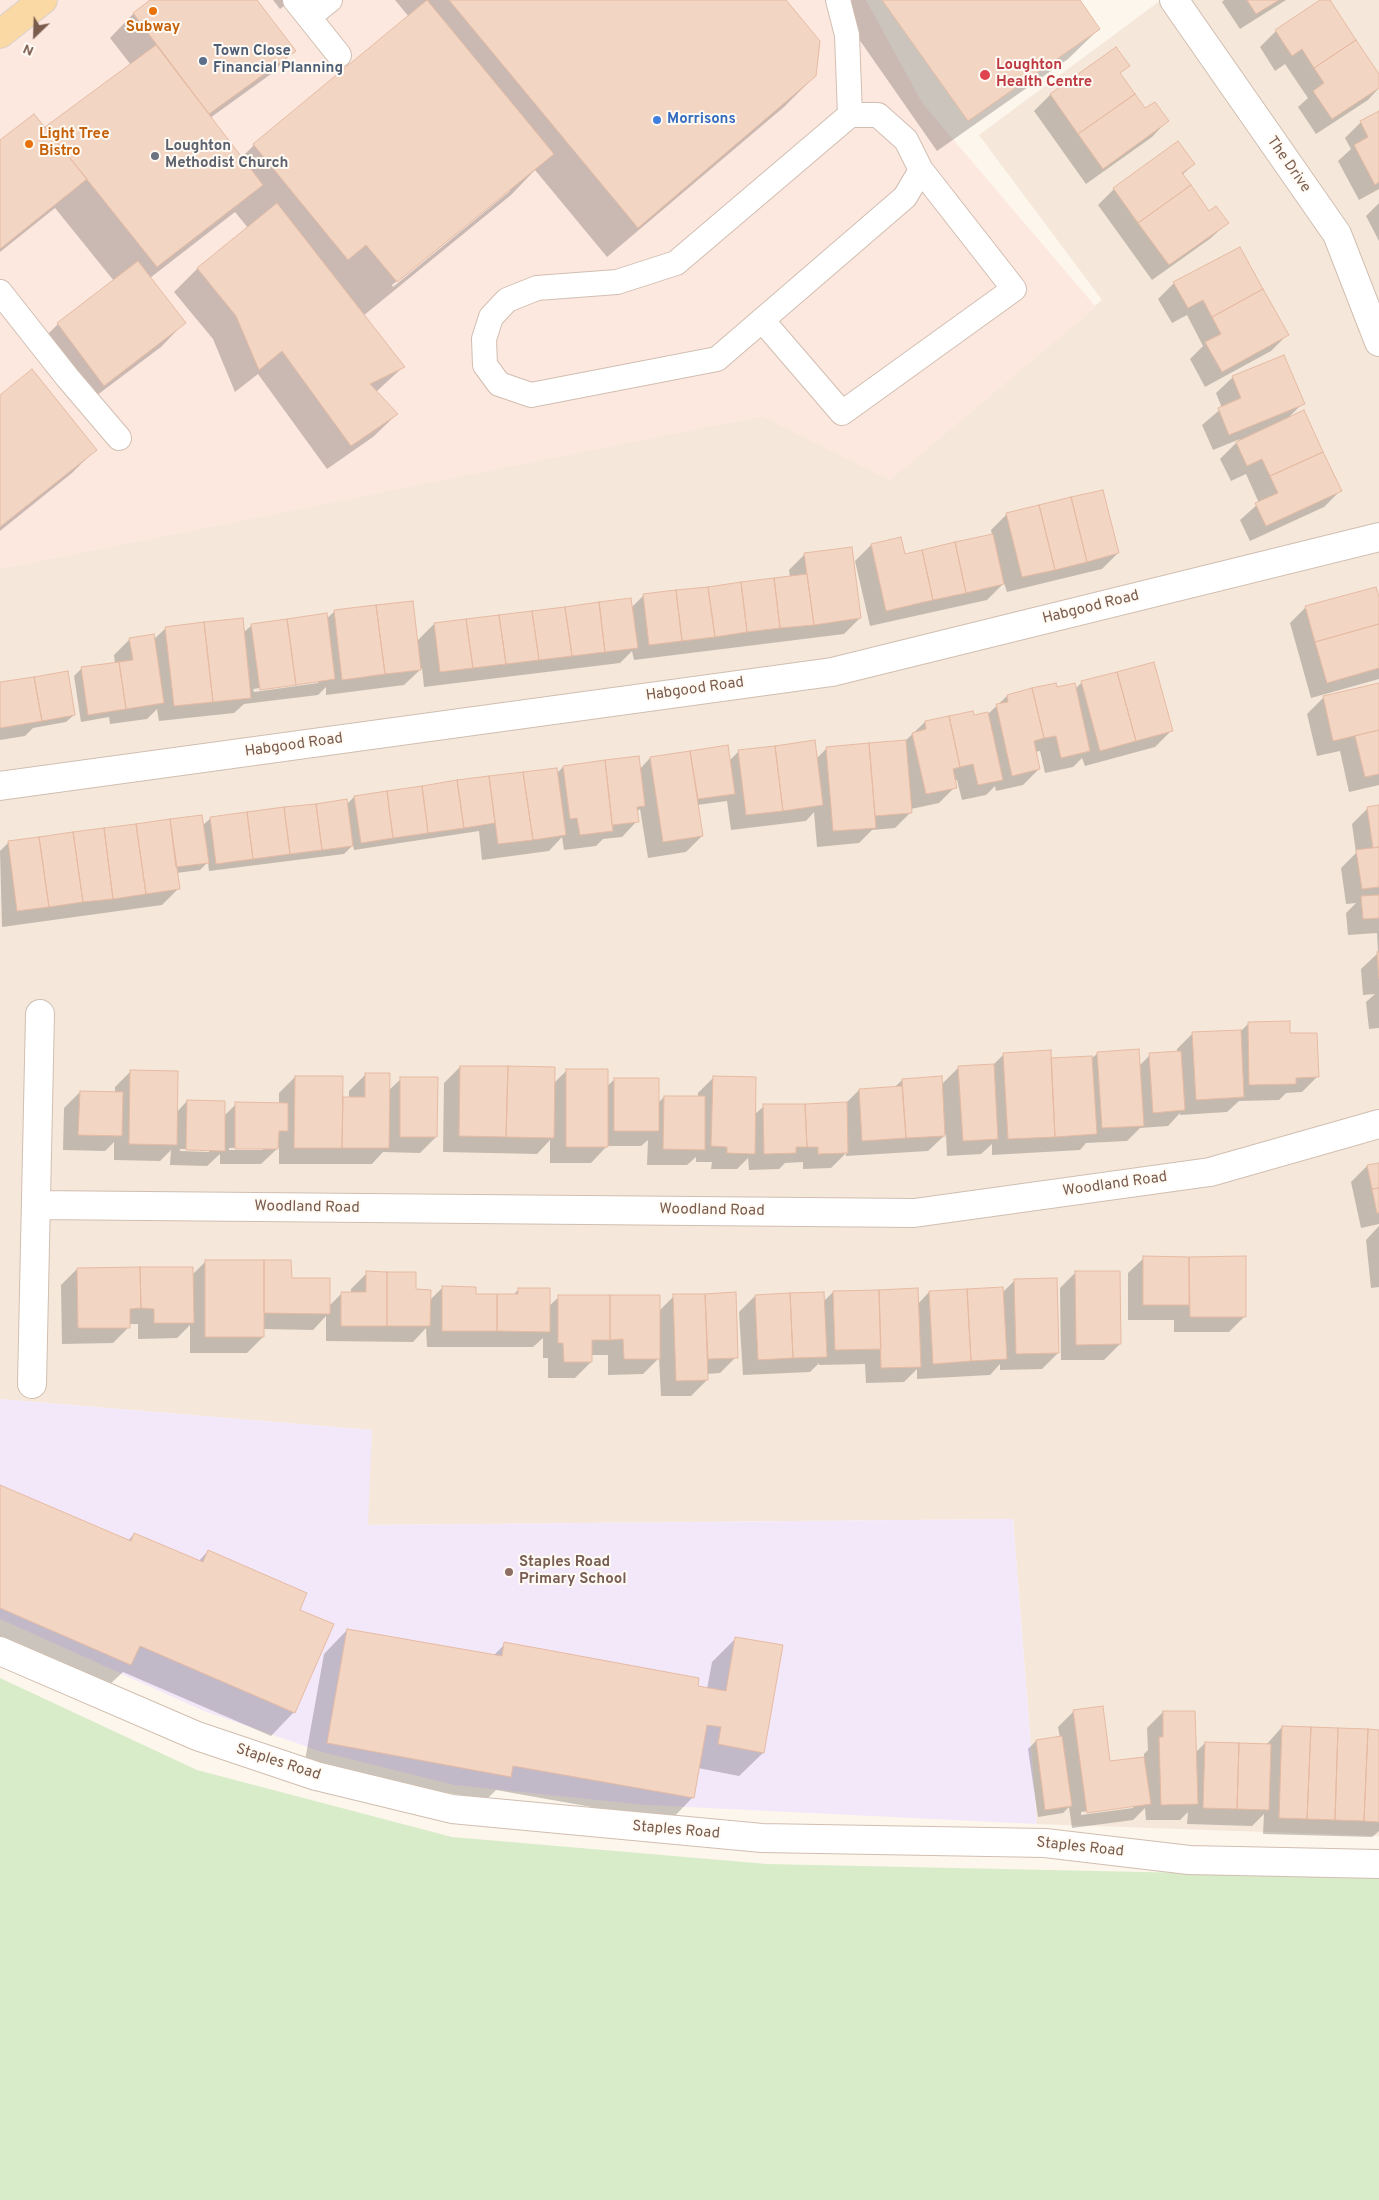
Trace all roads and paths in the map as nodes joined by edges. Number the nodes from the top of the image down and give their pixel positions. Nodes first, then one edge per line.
1 (42, 0) edge
2 (330, 0) edge
3 (838, 0) edge
4 (1174, 0) edge
5 (302, 9) edge
6 (0, 34) edge
7 (339, 55) dead end
8 (850, 115) junction
9 (921, 170) junction
10 (0, 292) edge
11 (762, 320) junction
12 (1379, 342) edge
13 (119, 438) dead end
14 (1379, 537) edge
15 (0, 786) edge
16 (40, 1014) dead end
17 (1379, 1124) edge
18 (36, 1205) junction
19 (32, 1384) dead end
20 (0, 1651) edge
21 (1379, 1864) edge

1 - 6 main road
2 - 5 lane
3 - 8 lane
4 - 12 street, The Drive
5 - 7 lane
8 - 9 lane
8 - 11 lane
9 - 11 lane
9 - 11 lane
10 - 13 lane
14 - 15 street, Habgood Road
16 - 18 street
17 - 18 street, Woodland Road
18 - 19 street
20 - 21 street, Staples Road

